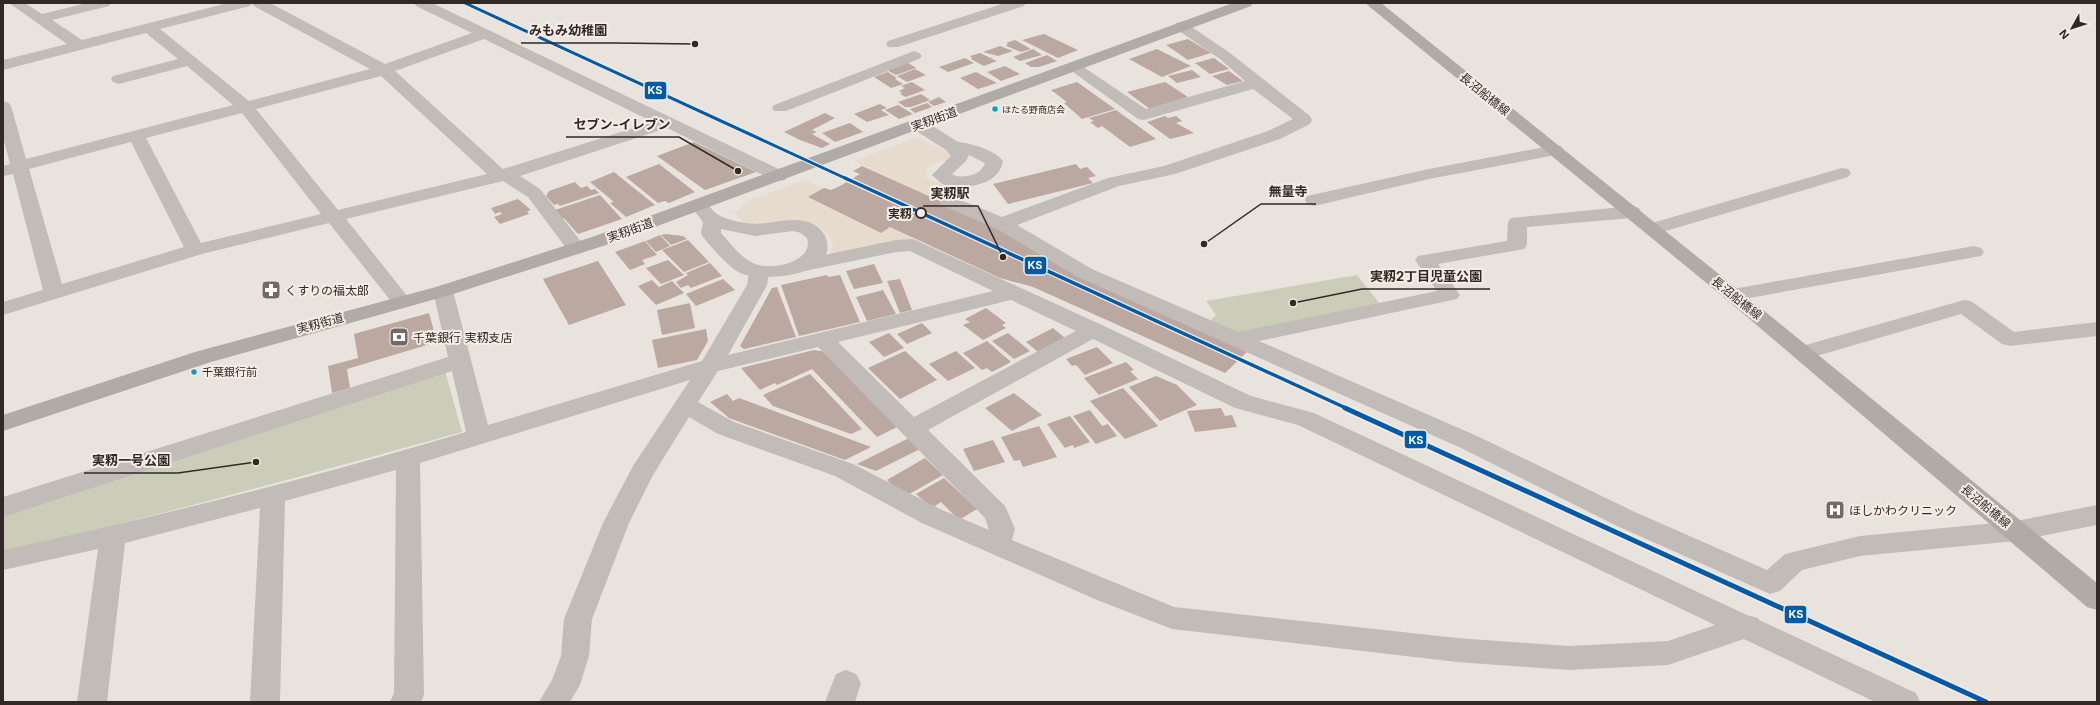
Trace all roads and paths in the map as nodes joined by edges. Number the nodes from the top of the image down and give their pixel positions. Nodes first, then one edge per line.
1 (16, 3) edge
2 (104, 3) edge
3 (245, 3) edge
4 (259, 3) edge
5 (421, 3) edge
6 (1019, 3) edge
7 (1246, 3) edge
8 (1372, 3) edge
9 (40, 19) junction
10 (1181, 26) junction
11 (149, 28) junction
12 (484, 34) junction
13 (893, 44) dead end
14 (79, 46) junction
15 (914, 56) dead end
16 (190, 61) junction
17 (3, 64) edge
18 (1074, 67) junction
19 (384, 70) junction
20 (119, 79) dead end
21 (1256, 84) junction
22 (3, 106) edge
23 (246, 107) junction
24 (780, 108) dead end
25 (669, 122) junction
26 (919, 125) junction
27 (136, 136) junction
28 (952, 146) junction
29 (1555, 150) junction
30 (12, 168) edge
31 (1842, 173) dead end
32 (503, 175) junction
33 (779, 176) junction
34 (955, 183) junction
35 (1314, 200) dead end
36 (698, 205) junction
37 (1632, 212) junction
38 (334, 218) junction
39 (713, 220) junction
40 (1002, 224) junction
41 (1652, 229) junction
42 (576, 248) junction
43 (195, 250) junction
44 (1974, 252) dead end
45 (800, 266) junction
46 (759, 272) junction
47 (443, 291) junction
48 (54, 293) junction
49 (1012, 293) junction
50 (1733, 295) junction
51 (401, 301) junction
52 (3, 309) edge
53 (2097, 329) edge
54 (1094, 330) junction
55 (1238, 339) junction
56 (824, 340) junction
57 (1803, 353) junction
58 (460, 361) junction
59 (710, 366) junction
60 (685, 405) junction
61 (3, 423) edge
62 (912, 428) junction
63 (479, 436) junction
64 (408, 458) junction
65 (273, 495) junction
66 (3, 507) edge
67 (2097, 515) edge
68 (2016, 531) junction
69 (113, 536) junction
70 (998, 545) junction
71 (3, 560) edge
72 (2097, 599) edge
73 (1748, 626) junction
74 (92, 702) edge
75 (265, 702) edge
76 (405, 702) edge
77 (554, 702) edge
78 (1905, 702) edge

1 - 9 street
2 - 9 street
3 - 11 street
4 - 19 street
5 - 12 street
6 - 13 street
7 - 10 main road, 実籾街道
8 - 29 main road, 長沼船橋線
9 - 14 street
10 - 18 main road, 実籾街道
10 - 21 street
11 - 14 street
11 - 16 street
12 - 19 street
12 - 25 street
14 - 17 street
15 - 24 street
16 - 20 street
16 - 23 street
18 - 21 street
18 - 26 main road, 実籾街道
19 - 23 street
19 - 32 street
21 - 40 street
22 - 30 street
23 - 27 street
23 - 38 street
25 - 32 street
25 - 33 street
26 - 28 street
26 - 33 main road, 実籾街道
27 - 30 street
27 - 43 street
28 - 34 street
28 - 34 street
29 - 35 street
29 - 37 main road, 長沼船橋線
30 - 48 street
31 - 41 street
32 - 38 street
32 - 42 street
33 - 36 main road, 実籾街道
34 - 40 street
36 - 39 street
36 - 42 main road, 実籾街道
37 - 41 main road, 長沼船橋線
37 - 55 street
38 - 43 street
38 - 51 street
39 - 45 street
39 - 46 street
40 - 55 street
41 - 50 main road, 長沼船橋線
42 - 47 main road, 実籾街道
43 - 48 street
44 - 50 street
45 - 46 street
45 - 49 street
46 - 59 street
47 - 51 main road, 実籾街道
47 - 58 street
48 - 52 street
49 - 54 street
49 - 56 street
50 - 57 main road, 長沼船橋線
51 - 61 main road, 実籾街道
53 - 57 street
54 - 62 street
54 - 73 street
55 - 68 street
56 - 59 street
56 - 62 street
57 - 68 main road, 長沼船橋線
58 - 63 street
58 - 66 street
59 - 60 street
59 - 63 street
60 - 70 street
60 - 77 street
62 - 70 street
63 - 64 street
64 - 65 street
64 - 76 street
65 - 69 street
65 - 75 street
67 - 68 street
68 - 72 main road, 長沼船橋線
69 - 71 street
69 - 74 street
70 - 73 street
73 - 78 street

